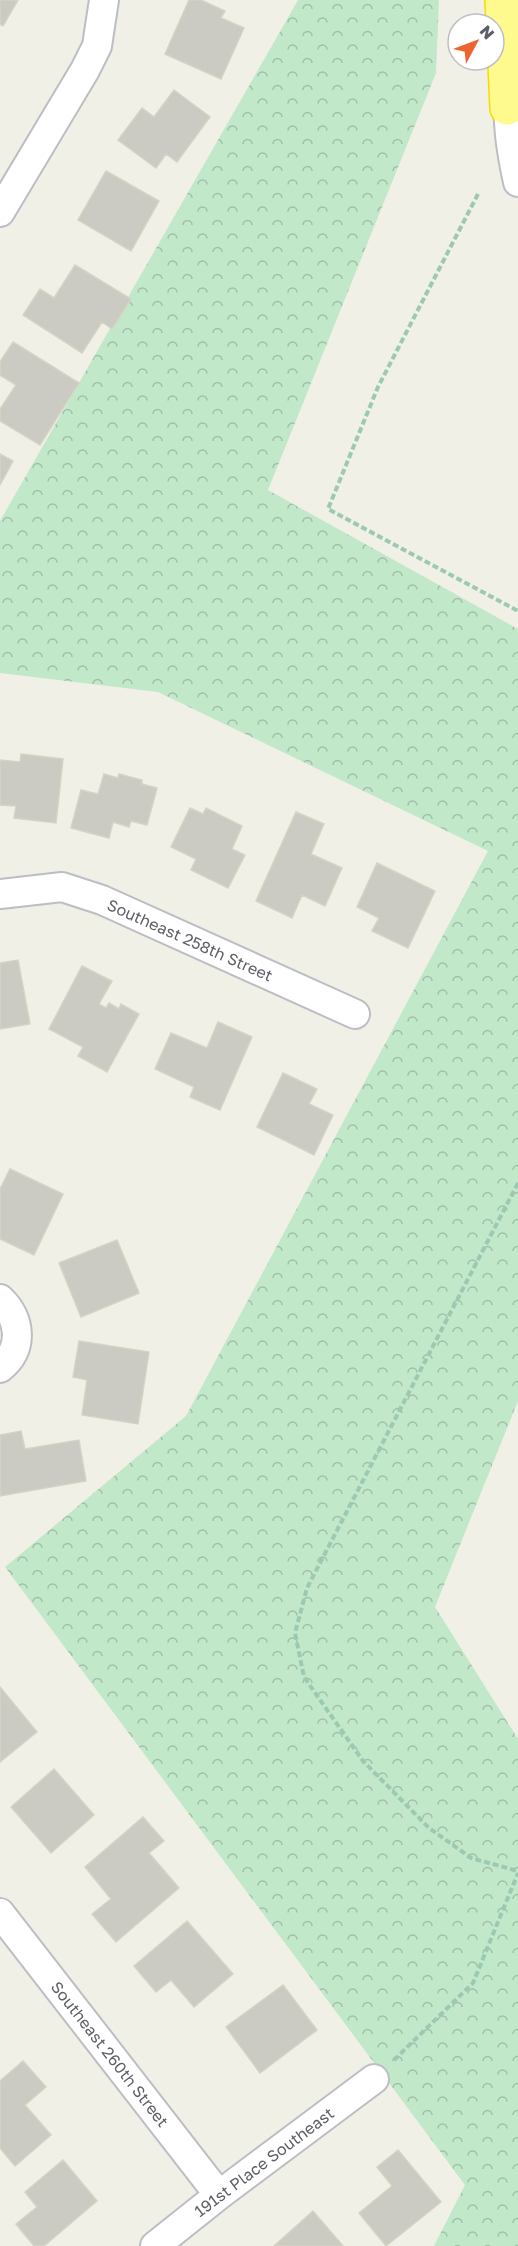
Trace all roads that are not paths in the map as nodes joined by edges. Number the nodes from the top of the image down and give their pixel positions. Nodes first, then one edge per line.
1 (104, 0) edge
2 (502, 0) edge
3 (518, 18) edge
4 (507, 108) junction
5 (518, 182) edge
6 (0, 212) edge
7 (10, 893) edge
8 (355, 1014) dead end
9 (0, 1299) edge
10 (0, 1368) edge
11 (0, 1913) edge
12 (374, 2079) road end
13 (219, 2195) junction
14 (155, 2246) edge

1 - 6 street
2 - 4 highway
3 - 4 street
4 - 5 street
7 - 8 street, Southeast 258th Street
9 - 10 street
11 - 13 street, Southeast 260th Street
12 - 13 street, 191st Place Southeast
13 - 14 street, 191st Place Southeast

